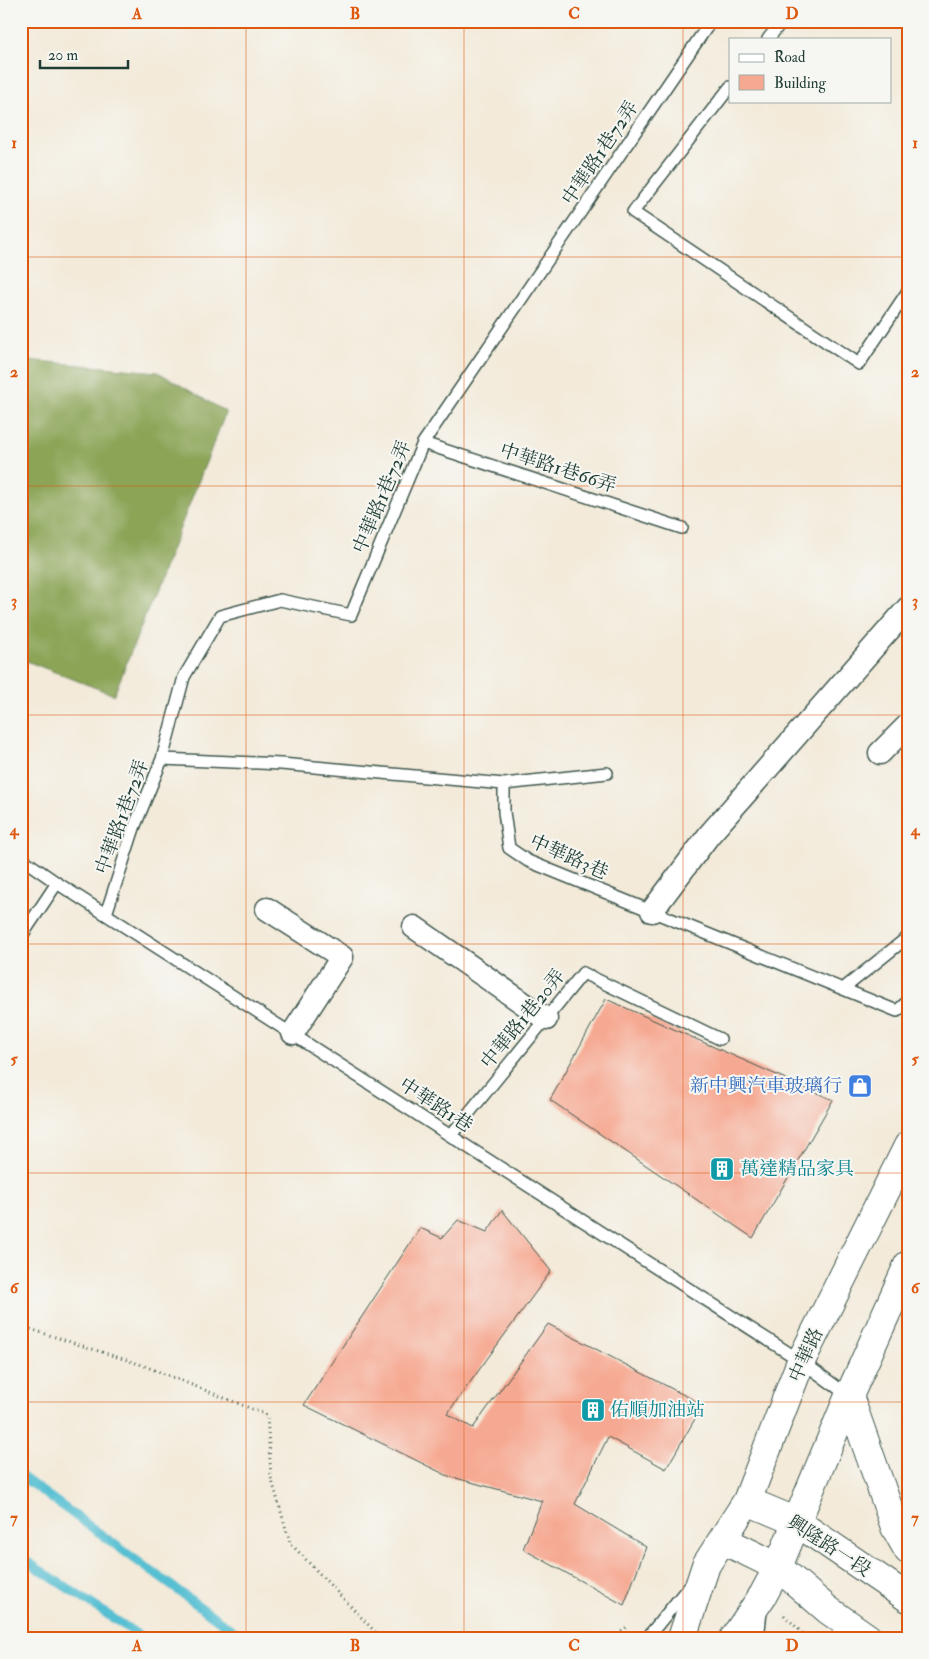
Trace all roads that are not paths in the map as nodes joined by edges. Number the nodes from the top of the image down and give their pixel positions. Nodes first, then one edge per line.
1 (711, 21) edge
2 (782, 21) edge
3 (769, 38) edge
4 (729, 88) edge
5 (908, 291) edge
6 (423, 442) junction
7 (682, 528) dead end
8 (908, 608) edge
9 (908, 725) edge
10 (880, 753) dead end
11 (162, 759) junction
12 (607, 773) dead end
13 (504, 784) junction
14 (21, 858) edge
15 (57, 883) junction
16 (268, 909) dead end
17 (652, 911) junction
18 (106, 914) junction
19 (414, 927) dead end
20 (21, 937) edge
21 (908, 937) edge
22 (843, 989) junction
23 (908, 1001) edge
24 (546, 1018) junction
25 (292, 1033) junction
26 (720, 1039) dead end
27 (451, 1135) junction
28 (908, 1146) edge
29 (908, 1265) edge
30 (801, 1361) junction
31 (849, 1396) junction
32 (747, 1501) junction
33 (796, 1521) junction
34 (723, 1540) junction
35 (908, 1550) edge
36 (706, 1565) junction
37 (778, 1567) junction
38 (763, 1595) junction
39 (908, 1598) edge
40 (647, 1638) edge
41 (682, 1638) edge
42 (734, 1638) edge
43 (758, 1638) edge
44 (868, 1638) edge

1 - 6 lane, 中華路1巷72弄
2 - 3 lane
4 - 5 lane
6 - 7 lane, 中華路1巷66弄
6 - 11 lane, 中華路1巷72弄
8 - 17 street
9 - 10 street
11 - 13 lane
11 - 18 lane, 中華路1巷72弄
12 - 13 lane
13 - 17 lane, 中華路3巷
14 - 15 lane
15 - 18 lane, 中華路1巷
15 - 20 lane
16 - 25 street
17 - 22 lane, 中華路3巷
18 - 25 lane, 中華路1巷
19 - 24 street
21 - 22 lane
22 - 23 lane, 中華路3巷
24 - 26 lane, 中華路1巷20弄
24 - 27 lane, 中華路1巷20弄
25 - 27 lane, 中華路1巷
27 - 30 lane, 中華路1巷
28 - 30 main road, 中華路
29 - 31 main road
30 - 31 lane, 中華路1巷
30 - 32 main road, 中華路
31 - 33 main road
31 - 35 main road
32 - 33 main road, 興隆路一段
32 - 34 main road, 中華路
33 - 37 main road
33 - 39 main road, 興隆路一段
34 - 36 main road, 中華路
34 - 37 main road
36 - 40 lane
36 - 41 main road, 中華路
37 - 38 main road
37 - 44 main road
38 - 42 main road
38 - 43 lane

